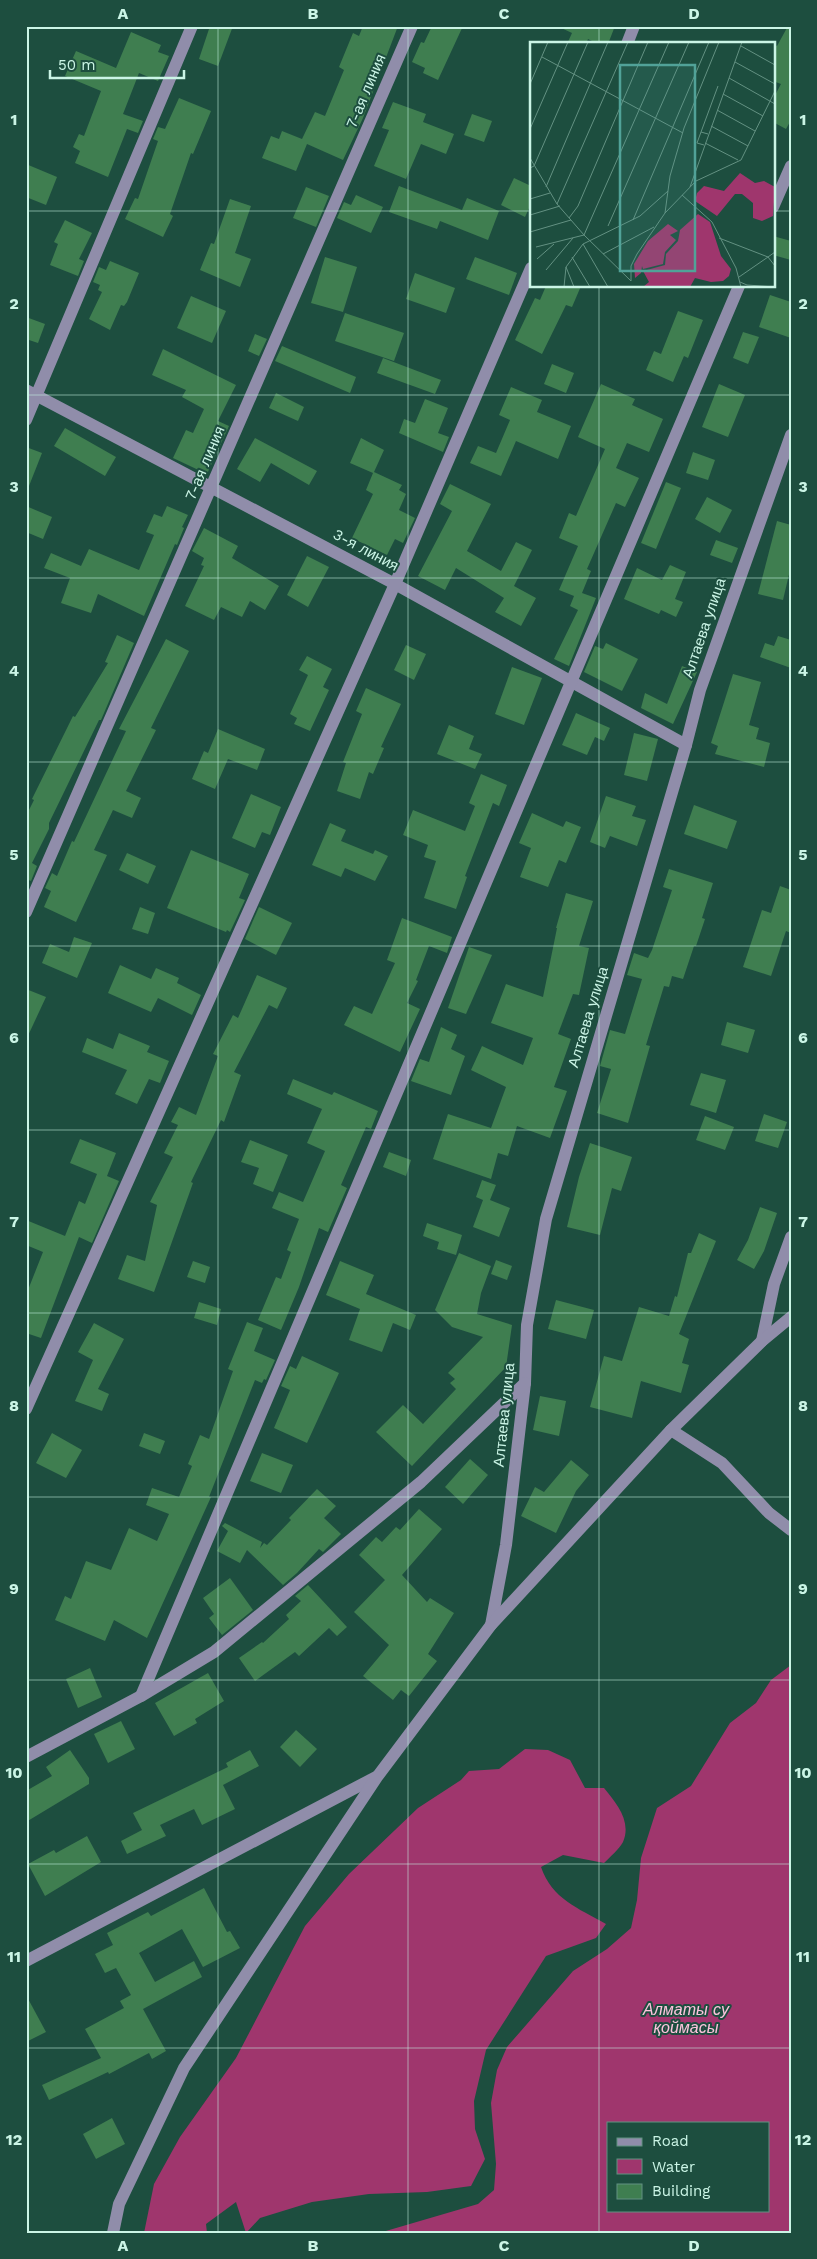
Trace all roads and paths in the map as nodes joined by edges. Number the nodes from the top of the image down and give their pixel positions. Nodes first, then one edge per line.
1 (192, 26) edge
2 (412, 26) edge
3 (634, 26) edge
4 (628, 42) edge
5 (791, 166) edge
6 (774, 205) edge
7 (530, 270) edge
8 (738, 288) edge
9 (32, 393) edge
10 (26, 420) edge
11 (791, 435) edge
12 (212, 488) junction
13 (395, 584) junction
14 (570, 681) junction
15 (686, 745) junction
16 (26, 912) edge
17 (791, 1237) edge
18 (791, 1317) edge
19 (762, 1341) junction
20 (526, 1383) junction
21 (26, 1409) edge
22 (671, 1430) junction
23 (791, 1530) edge
24 (491, 1626) junction
25 (141, 1696) junction
26 (26, 1757) edge
27 (377, 1777) junction
28 (26, 1961) edge
29 (113, 2233) edge

1 - 9 street
2 - 12 street, 7-ая линия
3 - 4 street
5 - 6 street
7 - 13 street
8 - 14 street
9 - 10 street
9 - 12 street, 3-я линия
11 - 15 street, Алтаева улица
12 - 13 street, 3-я линия
12 - 16 street, 7-ая линия
13 - 14 street, 3-я линия
13 - 21 street
14 - 15 street, 3-я линия
14 - 25 street
15 - 20 street, Алтаева улица
17 - 19 street
18 - 19 street
19 - 22 street
20 - 24 street, Алтаева улица
20 - 25 street
22 - 23 street
22 - 24 street
24 - 27 street
25 - 26 street
27 - 28 street
27 - 29 street

